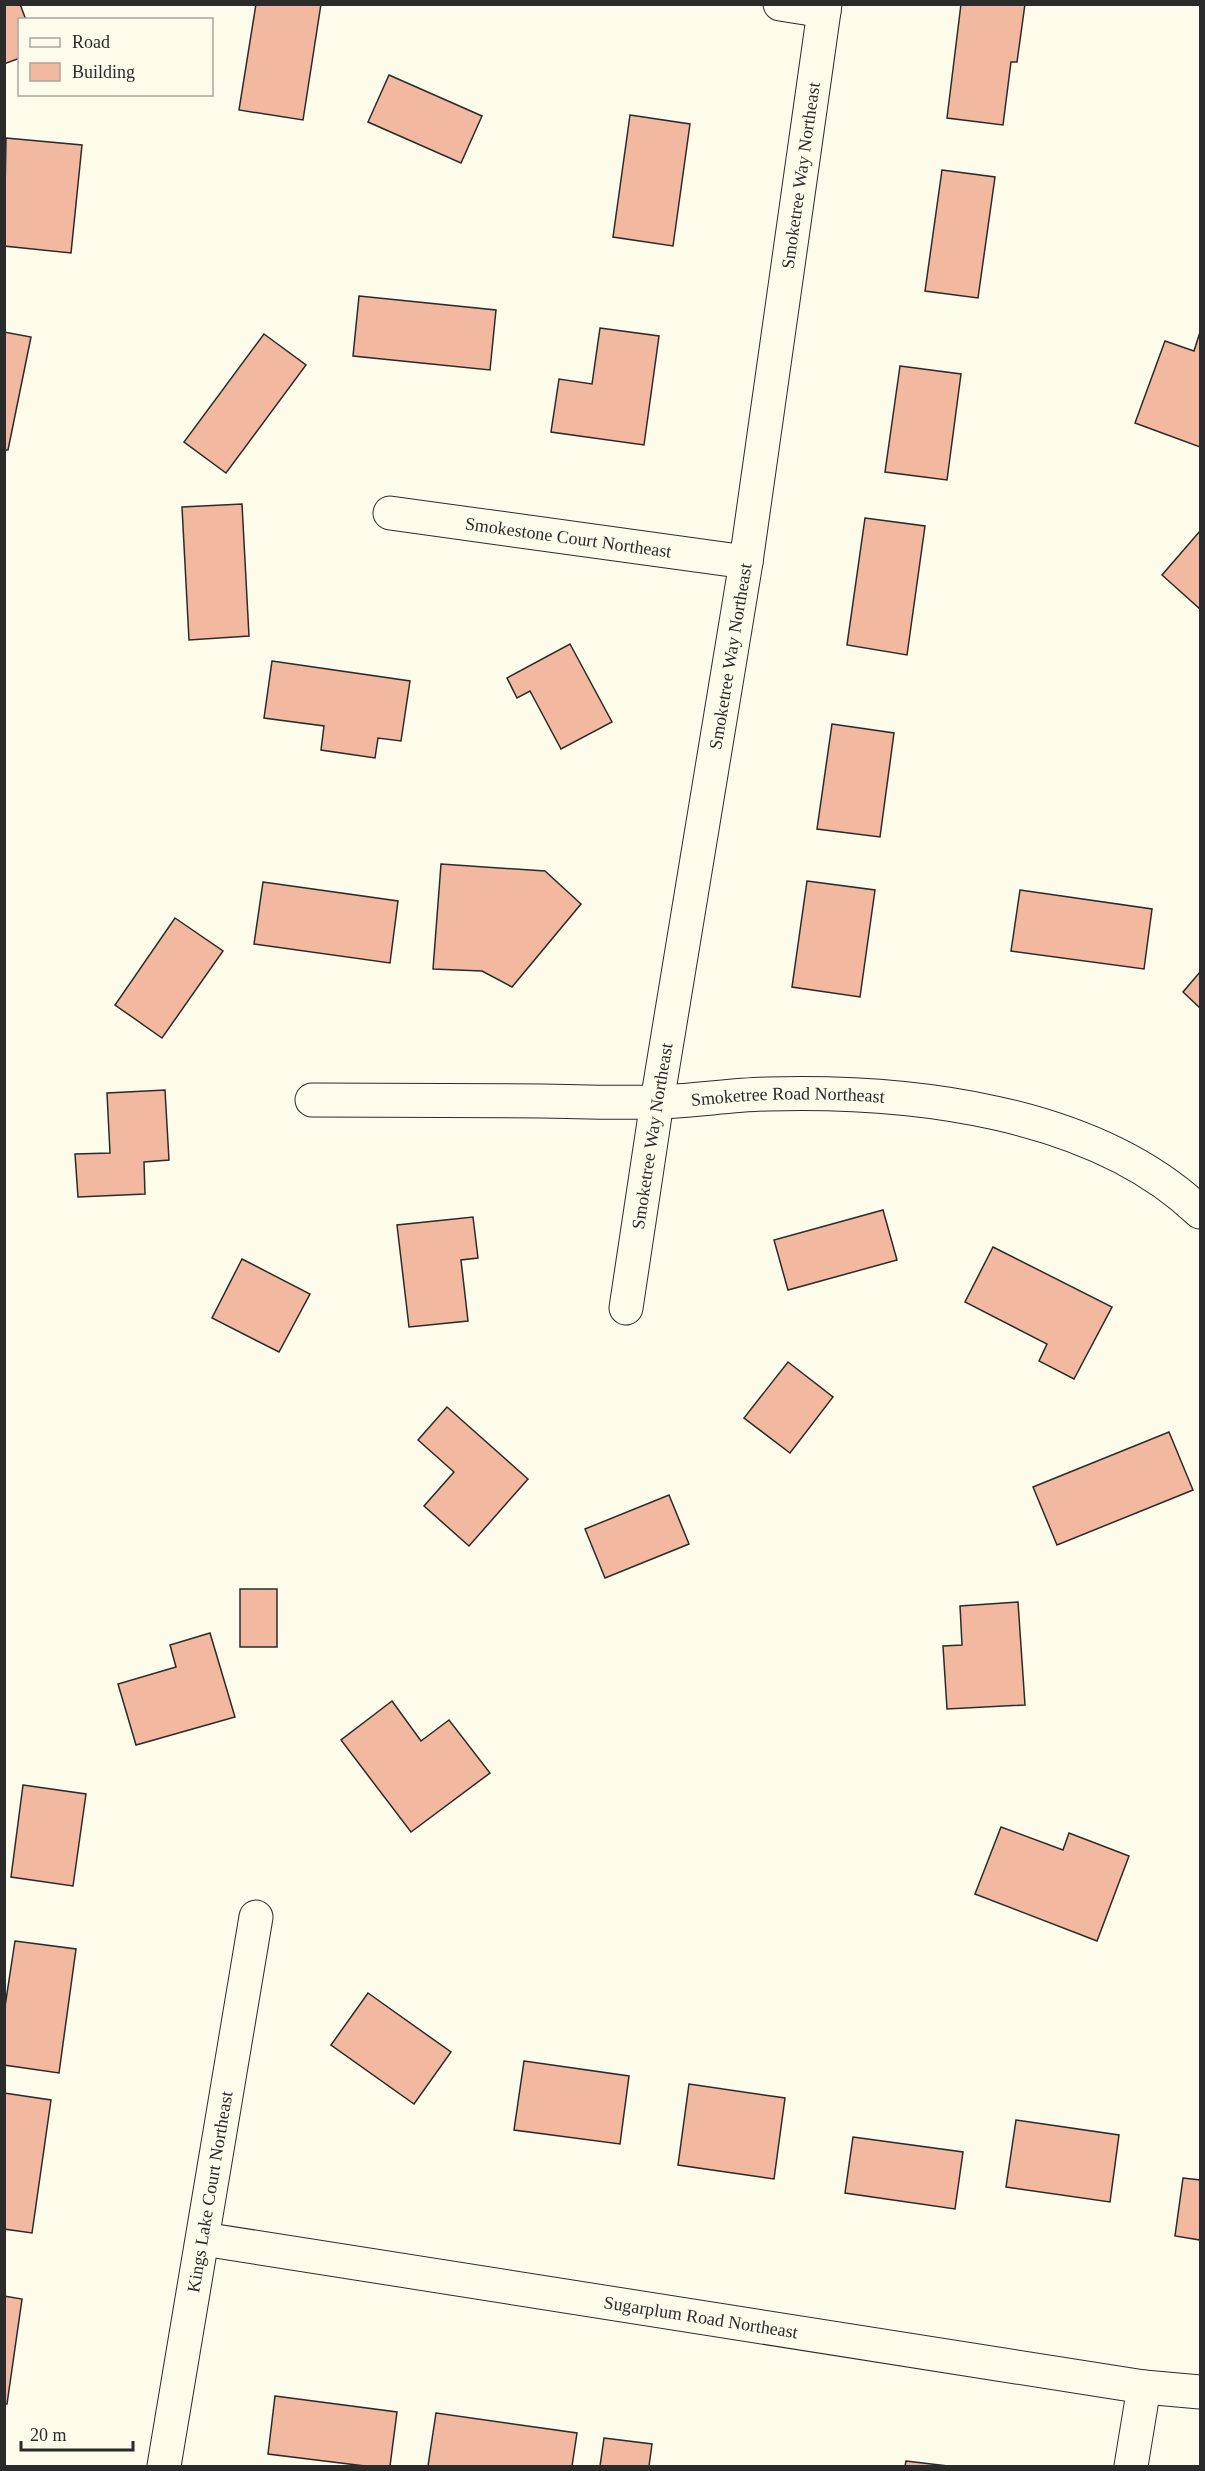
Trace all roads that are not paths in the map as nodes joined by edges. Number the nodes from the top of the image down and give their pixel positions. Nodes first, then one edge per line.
1 (780, 4) edge
2 (824, 8) edge
3 (390, 513) dead end
4 (746, 562) junction
5 (312, 1100) dead end
6 (657, 1102) junction
7 (1200, 1212) edge
8 (626, 1308) dead end
9 (256, 1917) dead end
10 (203, 2239) junction
11 (1144, 2386) junction
12 (1200, 2392) edge
13 (164, 2466) edge
14 (1131, 2466) edge

1 - 2 street
2 - 4 street, Smoketree Way Northeast
3 - 4 street, Smokestone Court Northeast
4 - 6 street, Smoketree Way Northeast
5 - 6 street, Smoketree Road Northeast
6 - 7 street, Smoketree Road Northeast
6 - 8 street, Smoketree Way Northeast
9 - 10 street, Kings Lake Court Northeast
10 - 11 street, Sugarplum Road Northeast
10 - 13 street, Kings Lake Court Northeast
11 - 12 street, Sugarplum Road Northeast
11 - 14 street

